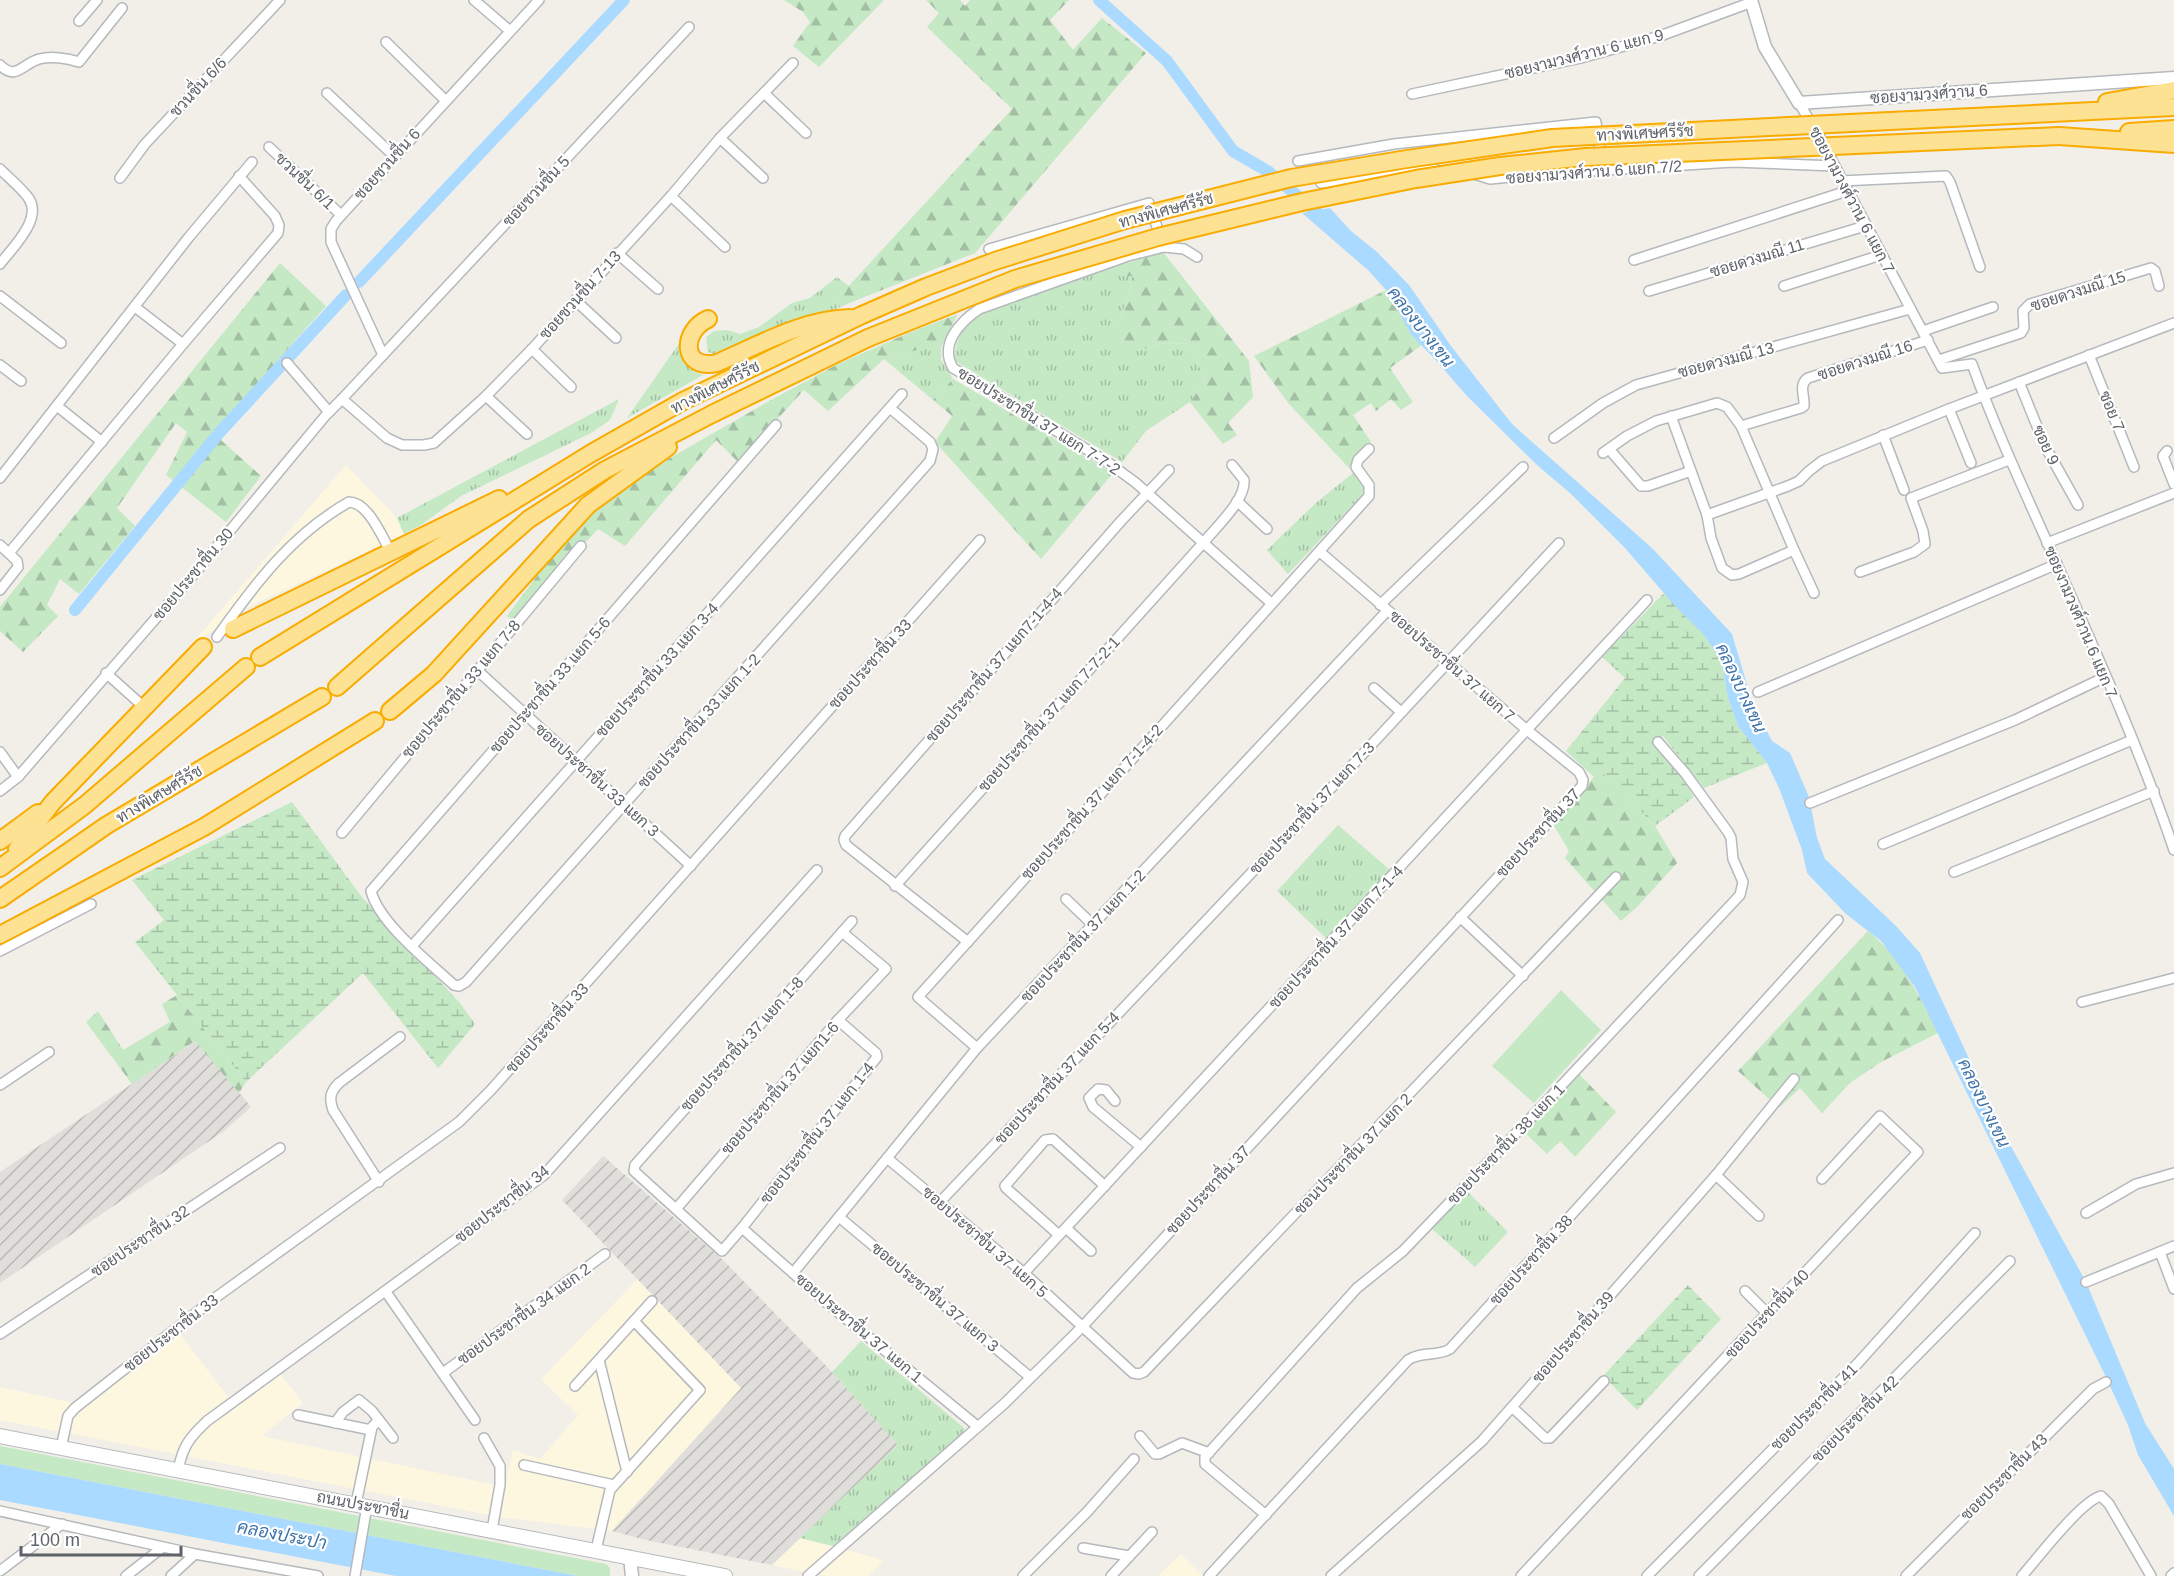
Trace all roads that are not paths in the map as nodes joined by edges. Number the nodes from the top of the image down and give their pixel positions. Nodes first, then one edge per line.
1 (97, 0) edge
2 (280, 0) edge
3 (474, 0) edge
4 (538, 0) edge
5 (1751, 1) edge
6 (122, 8) dead end
7 (79, 21) dead end
8 (689, 27) dead end
9 (509, 30) junction
10 (386, 42) dead end
11 (794, 63) dead end
12 (0, 65) edge
13 (2174, 78) edge
14 (2174, 90) edge
15 (327, 93) dead end
16 (764, 93) junction
17 (1412, 94) dead end
18 (445, 100) junction
19 (1799, 103) junction
20 (2174, 107) edge
21 (2053, 113) junction
22 (2174, 129) edge
23 (806, 134) dead end
24 (2059, 136) junction
25 (720, 138) junction
26 (2174, 144) edge
27 (269, 147) dead end
28 (394, 156) junction
29 (1298, 161) dead end
30 (252, 162) dead end
31 (1834, 166) junction
32 (0, 169) edge
33 (1603, 170) junction
34 (239, 176) junction
35 (120, 178) dead end
36 (763, 178) dead end
37 (1841, 181) junction
38 (1321, 183) dead end
39 (1847, 191) junction
40 (671, 196) junction
41 (341, 215) junction
42 (1865, 225) junction
43 (1164, 246) junction
44 (725, 247) dead end
45 (989, 249) dead end
46 (4, 251) edge
47 (617, 253) junction
48 (1881, 255) junction
49 (1197, 257) dead end
50 (1634, 260) dead end
51 (0, 264) edge
52 (1980, 267) dead end
53 (1784, 286) dead end
54 (2159, 286) dead end
55 (658, 289) dead end
56 (1649, 291) dead end
57 (0, 296) edge
58 (575, 300) junction
59 (135, 307) junction
60 (1993, 307) dead end
61 (1910, 309) junction
62 (859, 316) junction
63 (708, 319) dead end
64 (2174, 323) edge
65 (1925, 336) junction
66 (616, 338) dead end
67 (61, 343) dead end
68 (183, 344) junction
69 (532, 349) junction
70 (383, 355) junction
71 (2089, 355) junction
72 (1939, 360) junction
73 (287, 363) dead end
74 (0, 365) edge
75 (21, 381) dead end
76 (2019, 382) junction
77 (571, 387) dead end
78 (902, 394) dead end
79 (486, 396) junction
80 (1983, 397) junction
81 (342, 399) junction
82 (57, 406) junction
83 (890, 408) junction
84 (1949, 409) junction
85 (329, 412) junction
86 (712, 414) junction
87 (1671, 416) junction
88 (776, 425) dead end
89 (1741, 426) junction
90 (527, 434) dead end
91 (1883, 435) junction
92 (1554, 438) dead end
93 (102, 442) junction
94 (1370, 449) dead end
95 (2167, 452) dead end
96 (590, 454) junction
97 (2009, 460) junction
98 (1971, 463) dead end
99 (1232, 465) dead end
100 (2134, 467) dead end
101 (1523, 468) dead end
102 (1169, 470) dead end
103 (1691, 471) junction
104 (0, 478) edge
105 (2174, 484) edge
106 (1904, 490) dead end
107 (1769, 492) junction
108 (2174, 493) edge
109 (1148, 494) junction
110 (1238, 501) junction
111 (2078, 505) dead end
112 (1707, 515) junction
113 (1267, 529) dead end
114 (980, 540) dead end
115 (1203, 542) junction
116 (1559, 543) dead end
117 (2047, 543) junction
118 (0, 545) edge
119 (581, 546) dead end
120 (1794, 550) junction
121 (391, 552) junction
122 (1320, 552) junction
123 (9, 553) junction
124 (2057, 564) junction
125 (1860, 572) dead end
126 (0, 590) edge
127 (1814, 593) dead end
128 (1647, 600) dead end
129 (1271, 603) junction
130 (1383, 608) junction
131 (233, 629) dead end
132 (217, 637) dead end
133 (203, 647) dead end
134 (1448, 663) junction
135 (477, 670) junction
136 (106, 673) junction
137 (2105, 677) junction
138 (337, 687) dead end
139 (1374, 688) dead end
140 (1758, 692) dead end
141 (322, 697) dead end
142 (145, 708) junction
143 (390, 711) dead end
144 (1401, 712) junction
145 (525, 714) junction
146 (375, 721) dead end
147 (1527, 730) junction
148 (2132, 740) junction
149 (1658, 742) dead end
150 (0, 753) edge
151 (576, 761) junction
152 (18, 777) junction
153 (1583, 780) joint
154 (0, 791) edge
155 (2154, 791) junction
156 (53, 802) junction
157 (1810, 803) dead end
158 (624, 805) junction
159 (342, 833) dead end
160 (0, 841) edge
161 (1883, 844) dead end
162 (2174, 850) edge
163 (3, 866) edge
164 (691, 866) junction
165 (817, 870) dead end
166 (1954, 872) dead end
167 (1616, 877) dead end
168 (895, 886) junction
169 (0, 899) edge
170 (1066, 900) dead end
171 (91, 904) dead end
172 (1460, 917) junction
173 (852, 921) dead end
174 (1838, 921) dead end
175 (1093, 925) junction
176 (842, 932) junction
177 (0, 935) edge
178 (968, 942) junction
179 (412, 946) junction
180 (0, 951) edge
181 (1175, 953) joint
182 (1523, 976) junction
183 (2174, 978) edge
184 (2082, 1002) dead end
185 (838, 1020) junction
186 (400, 1037) dead end
187 (976, 1048) junction
188 (49, 1052) dead end
189 (1794, 1079) dead end
190 (0, 1085) edge
191 (1115, 1101) dead end
192 (1141, 1147) junction
193 (280, 1148) dead end
194 (887, 1158) junction
195 (2174, 1173) edge
196 (1716, 1175) junction
197 (1822, 1179) dead end
198 (379, 1182) junction
199 (1105, 1186) junction
200 (940, 1202) junction
201 (676, 1209) junction
202 (2085, 1213) dead end
203 (1759, 1216) dead end
204 (839, 1217) junction
205 (742, 1228) junction
206 (1063, 1232) junction
207 (1975, 1233) dead end
208 (2174, 1246) edge
209 (1091, 1251) dead end
210 (2160, 1252) junction
211 (605, 1254) dead end
212 (2010, 1261) dead end
213 (793, 1273) junction
214 (1024, 1274) junction
215 (2086, 1282) dead end
216 (2174, 1289) edge
217 (1745, 1291) dead end
218 (386, 1292) junction
219 (652, 1301) dead end
220 (1767, 1313) junction
221 (634, 1321) junction
222 (1082, 1326) junction
223 (0, 1334) edge
224 (599, 1360) junction
225 (442, 1373) junction
226 (1030, 1377) junction
227 (1604, 1381) dead end
228 (2106, 1382) dead end
229 (575, 1386) dead end
230 (1512, 1407) junction
231 (298, 1414) dead end
232 (379, 1420) junction
233 (475, 1420) dead end
234 (335, 1423) junction
235 (977, 1426) junction
236 (371, 1430) junction
237 (0, 1436) edge
238 (1140, 1436) dead end
239 (393, 1438) dead end
240 (484, 1438) dead end
241 (61, 1448) junction
242 (1209, 1453) junction
243 (1134, 1459) dead end
244 (524, 1465) dead end
245 (178, 1470) junction
246 (627, 1472) junction
247 (614, 1485) junction
248 (362, 1505) junction
249 (0, 1511) edge
250 (1266, 1515) junction
251 (62, 1524) junction
252 (492, 1530) junction
253 (1152, 1532) dead end
254 (163, 1547) junction
255 (1083, 1548) dead end
256 (596, 1550) junction
257 (195, 1554) junction
258 (1129, 1556) junction
259 (630, 1557) junction
260 (267, 1567) junction
261 (0, 1571) edge
262 (355, 1574) edge
263 (126, 1576) edge
264 (171, 1576) edge
265 (257, 1576) edge
266 (318, 1576) edge
267 (632, 1576) edge
268 (725, 1576) edge
269 (808, 1576) edge
270 (1023, 1576) edge
271 (1111, 1576) edge
272 (1209, 1576) edge
273 (1331, 1576) edge
274 (1521, 1576) edge
275 (1647, 1576) edge
276 (1699, 1576) edge
277 (1906, 1576) edge
278 (2022, 1576) edge
279 (2151, 1576) edge

1 - 7 street
2 - 35 street, ชวนชื่น 6/6
3 - 9 street
4 - 9 street, ซอยชวนชื่น 6
5 - 17 street, ซอยงามวงศ์วาน 6 แยก 9
5 - 19 street
6 - 12 street
8 - 70 street, ซอยชวนชื่น 5
9 - 18 street, ซอยชวนชื่น 6
10 - 18 street
11 - 16 street, ซอยชวนชื่น 7-13
13 - 19 street, ซอยงามวงศ์วาน 6
14 - 21 highway
15 - 28 street
16 - 23 street
16 - 25 street, ซอยชวนชื่น 7-13
18 - 28 street, ซอยชวนชื่น 6
19 - 31 street, ซอยงามวงศ์วาน 6 แยก 7
20 - 21 highway, ทางพิเศษศรีรัช
21 - 62 highway, ทางพิเศษศรีรัช, bridge
22 - 24 highway, ทางพิเศษศรีรัช
24 - 26 highway
24 - 86 highway, ทางพิเศษศรีรัช, bridge
25 - 36 street
25 - 40 street, ซอยชวนชื่น 7-13
27 - 41 street, ชวนชื่น 6/1
28 - 41 street, ซอยชวนชื่น 6
29 - 33 street
30 - 34 street
31 - 33 street, ซอยงามวงศ์วาน 6 แยก 7/2
31 - 37 street, ซอยงามวงศ์วาน 6 แยก 7
32 - 46 street
33 - 38 street, ซอยงามวงศ์วาน 6 แยก 7/2
34 - 59 street
34 - 68 street
37 - 39 street, ซอยงามวงศ์วาน 6 แยก 7
37 - 52 street
39 - 42 street, ซอยงามวงศ์วาน 6 แยก 7
39 - 50 street
40 - 44 street
40 - 47 street, ซอยชวนชื่น 7-13
41 - 70 street, ซอยชวนชื่น 6
42 - 48 street, ซอยงามวงศ์วาน 6 แยก 7
42 - 56 street, ซอยดวงมณี 11
43 - 45 street
43 - 49 street
43 - 109 street, ซอยประชาชื่น 37 แยก 7-7-2
46 - 51 street
47 - 55 street
47 - 58 street, ซอยชวนชื่น 7-13
48 - 53 street
48 - 61 street, ซอยงามวงศ์วาน 6 แยก 7
54 - 72 street, ซอยดวงมณี 15
57 - 67 street
58 - 66 street
58 - 69 street, ซอยชวนชื่น 7-13
59 - 68 street
59 - 82 street
60 - 65 street, ซอยดวงมณี 16
61 - 65 street, ซอยงามวงศ์วาน 6 แยก 7
61 - 92 street, ซอยดวงมณี 13
62 - 63 highway
62 - 96 highway, ทางพิเศษศรีรัช
64 - 71 street
65 - 72 street, ซอยงามวงศ์วาน 6 แยก 7
65 - 89 street, ซอยดวงมณี 16
68 - 93 street
69 - 77 street
69 - 79 street, ซอยชวนชื่น 7-13
70 - 81 street, ซอยประชาชื่น 30
71 - 76 street
71 - 100 street, ซอย 7
72 - 80 street, ซอยงามวงศ์วาน 6 แยก 7
73 - 85 street
74 - 75 street
76 - 80 street
76 - 111 street, ซอย 9
78 - 83 street, ซอยประชาชื่น 33 แยก 3-4
79 - 81 street, ซอยชวนชื่น 7-13
79 - 90 street
80 - 84 street
80 - 97 street, ซอยงามวงศ์วาน 6 แยก 7
81 - 85 street, ซอยประชาชื่น 30
82 - 93 street
82 - 104 street
83 - 151 street, ซอยประชาชื่น 33 แยก 3-4
83 - 158 street, ซอยประชาชื่น 33 แยก 1-2
84 - 91 street
84 - 98 street
85 - 136 street, ซอยประชาชื่น 30
86 - 138 highway, ทางพิเศษศรีรัช
86 - 143 highway
87 - 89 street
87 - 103 street
87 - 103 street
88 - 145 street, ซอยประชาชื่น 33 แยก 5-6
89 - 107 street
91 - 106 street
91 - 107 street
93 - 123 street
94 - 122 street, ซอยประชาชื่น 37 แยก 7-1-4-2
95 - 105 street
96 - 121 highway
96 - 163 highway, ทางพิเศษศรีรัช
97 - 117 street, ซอยงามวงศ์วาน 6 แยก 7
97 - 125 street
99 - 110 street
101 - 130 street, ซอยประชาชื่น 37 แยก 1-2
102 - 109 street, ซอยประชาชื่น 37 แยก7-1-4-4
103 - 112 street
107 - 112 street
107 - 120 street
108 - 117 street
109 - 115 street, ซอยประชาชื่น 37 แยก 7-7-2
109 - 168 street, ซอยประชาชื่น 37 แยก7-1-4-4
110 - 113 street
110 - 115 street, ซอยประชาชื่น 37 แยก 7-7-2-1
112 - 120 street
114 - 164 street, ซอยประชาชื่น 33
115 - 129 street, ซอยประชาชื่น 37 แยก 7-7-2
115 - 168 street, ซอยประชาชื่น 37 แยก 7-7-2-1
116 - 134 street, ซอยประชาชื่น 37 แยก 7-3
117 - 124 street, ซอยงามวงศ์วาน 6 แยก 7
118 - 123 street
119 - 135 street, ซอยประชาชื่น 33 แยก 7-8
120 - 127 street
121 - 131 highway
121 - 132 street
122 - 129 street, ซอยประชาชื่น 37 แยก 7-1-4-2
122 - 130 street, ซอยประชาชื่น 37 แยก 7
123 - 126 street
124 - 137 street, ซอยงามวงศ์วาน 6 แยก 7
124 - 140 street
128 - 147 street, ซอยประชาชื่น 37 แยก 7-1-4
129 - 178 street, ซอยประชาชื่น 37 แยก 7-1-4-2
130 - 134 street, ซอยประชาชื่น 37 แยก 7
130 - 175 street, ซอยประชาชื่น 37 แยก 1-2
133 - 142 highway
134 - 144 street, ซอยประชาชื่น 37 แยก 7-3
134 - 147 street, ซอยประชาชื่น 37 แยก 7
135 - 145 street, ซอยประชาชื่น 33 แยก 3
135 - 159 street, ซอยประชาชื่น 33 แยก 7-8
136 - 142 street
136 - 152 street, ซอยประชาชื่น 30
137 - 148 street, ซอยงามวงศ์วาน 6 แยก 7
137 - 157 street
139 - 144 street
141 - 169 highway, ทางพิเศษศรีรัช
142 - 156 highway
144 - 181 street, ซอยประชาชื่น 37 แยก 7-3
145 - 151 street, ซอยประชาชื่น 33 แยก 3
145 - 179 street, ซอยประชาชื่น 33 แยก 5-6
146 - 177 highway
147 - 153 street, ซอยประชาชื่น 37 แยก 7
147 - 192 street, ซอยประชาชื่น 37 แยก 7-1-4
148 - 155 street, ซอยงามวงศ์วาน 6 แยก 7
148 - 161 street
149 - 242 street, ซอยประชาชื่น 38 แยก 1
150 - 152 street
151 - 158 street, ซอยประชาชื่น 33 แยก 3
151 - 179 street, ซอยประชาชื่น 33 แยก 3-4
152 - 154 street, ซอยประชาชื่น 30
153 - 172 street, ซอยประชาชื่น 37
155 - 162 street, ซอยงามวงศ์วาน 6 แยก 7
155 - 166 street
156 - 160 highway
156 - 163 highway
158 - 164 street, ซอยประชาชื่น 33 แยก 3
158 - 179 street, ซอยประชาชื่น 33 แยก 1-2
164 - 198 street, ซอยประชาชื่น 33
165 - 218 street, ซอยประชาชื่น 34
167 - 182 street, ซอนประชาชื่น 37 แยก 2
168 - 178 street
170 - 175 street
171 - 180 street
172 - 182 street
172 - 222 street, ซอยประชาชื่น 37
173 - 176 street, ซอยประชาชื่น 37 แยก 1-8
174 - 250 street, ซอยประชาชื่น 38
175 - 187 street, ซอยประชาชื่น 37 แยก 1-2
176 - 185 street, ซอยประชาชื่น 37 แยก1-6
176 - 201 street, ซอยประชาชื่น 37 แยก 1-8
178 - 187 street, ซอยประชาชื่น 37 แยก 7-1-4-2
181 - 200 street, ซอยประชาชื่น 37 แยก 5-4
182 - 222 street, ซอนประชาชื่น 37 แยก 2
183 - 184 street
185 - 201 street, ซอยประชาชื่น 37 แยก1-6
185 - 205 street, ซอยประชาชื่น 37 แยก 1-4
186 - 198 street
187 - 194 street, ซอยประชาชื่น 37 แยก 1-2
188 - 190 street
189 - 196 street, ซอยประชาชื่น 39
191 - 192 street
192 - 199 street, ซอยประชาชื่น 37 แยก 7-1-4
193 - 223 street, ซอยประชาชื่น 32
194 - 200 street, ซอยประชาชื่น 37 แยก 5
194 - 204 street, ซอยประชาชื่น 37 แยก 1-2
195 - 202 street
196 - 203 street
196 - 230 street, ซอยประชาชื่น 39
197 - 220 street, ซอยประชาชื่น 40
198 - 241 street, ซอยประชาชื่น 33
199 - 206 street, ซอยประชาชื่น 37 แยก 7-1-4
199 - 206 street
200 - 214 street, ซอยประชาชื่น 37 แยก 5
201 - 205 street, ซอยประชาชื่น 37 แยก 1-4
204 - 213 street, ซอยประชาชื่น 37 แยก 1-2
204 - 226 street, ซอยประชาชื่น 37 แยก 3
205 - 213 street, ซอยประชาชื่น 37 แยก 1
206 - 209 street
206 - 214 street, ซอยประชาชื่น 37 แยก 7-1-4
207 - 275 street, ซอยประชาชื่น 41
208 - 210 street
210 - 215 street
210 - 216 street
211 - 225 street, ซอยประชาชื่น 34 แยก 2
212 - 276 street, ซอยประชาชื่น 42
213 - 235 street, ซอยประชาชื่น 37 แยก 1
214 - 222 street, ซอยประชาชื่น 37 แยก 5
217 - 220 street
218 - 225 street, ซอยประชาชื่น 34 แยก 2
218 - 245 street, ซอยประชาชื่น 34
219 - 221 street
220 - 274 street, ซอยประชาชื่น 40
221 - 224 street
221 - 246 street
222 - 226 street, ซอยประชาชื่น 37
224 - 229 street
224 - 246 street
225 - 233 street, ซอยประชาชื่น 34 แยก 2
226 - 235 street, ซอยประชาชื่น 37
227 - 230 street
228 - 277 street, ซอยประชาชื่น 43
230 - 273 street, ซอยประชาชื่น 39
231 - 234 street
232 - 234 street
232 - 236 street
232 - 239 street
234 - 236 street
235 - 269 street, ซอยประชาชื่น 37
236 - 248 street
237 - 241 main road, ถนนประชาชื่น
238 - 242 street
240 - 252 street
241 - 245 main road, ถนนประชาชื่น
242 - 250 street
243 - 270 street
244 - 247 street
245 - 248 main road, ถนนประชาชื่น
246 - 247 street
247 - 256 street
248 - 252 main road, ถนนประชาชื่น
248 - 262 street
249 - 251 street
250 - 272 street, ซอยประชาชื่น 38
251 - 254 street
251 - 261 street
252 - 256 main road, ถนนประชาชื่น
253 - 258 street
254 - 257 street
254 - 263 street
255 - 258 street
256 - 259 main road, ถนนประชาชื่น
257 - 260 street
257 - 264 street
258 - 271 street
259 - 267 street
259 - 268 main road, ถนนประชาชื่น
260 - 265 street
260 - 266 street
278 - 279 street

